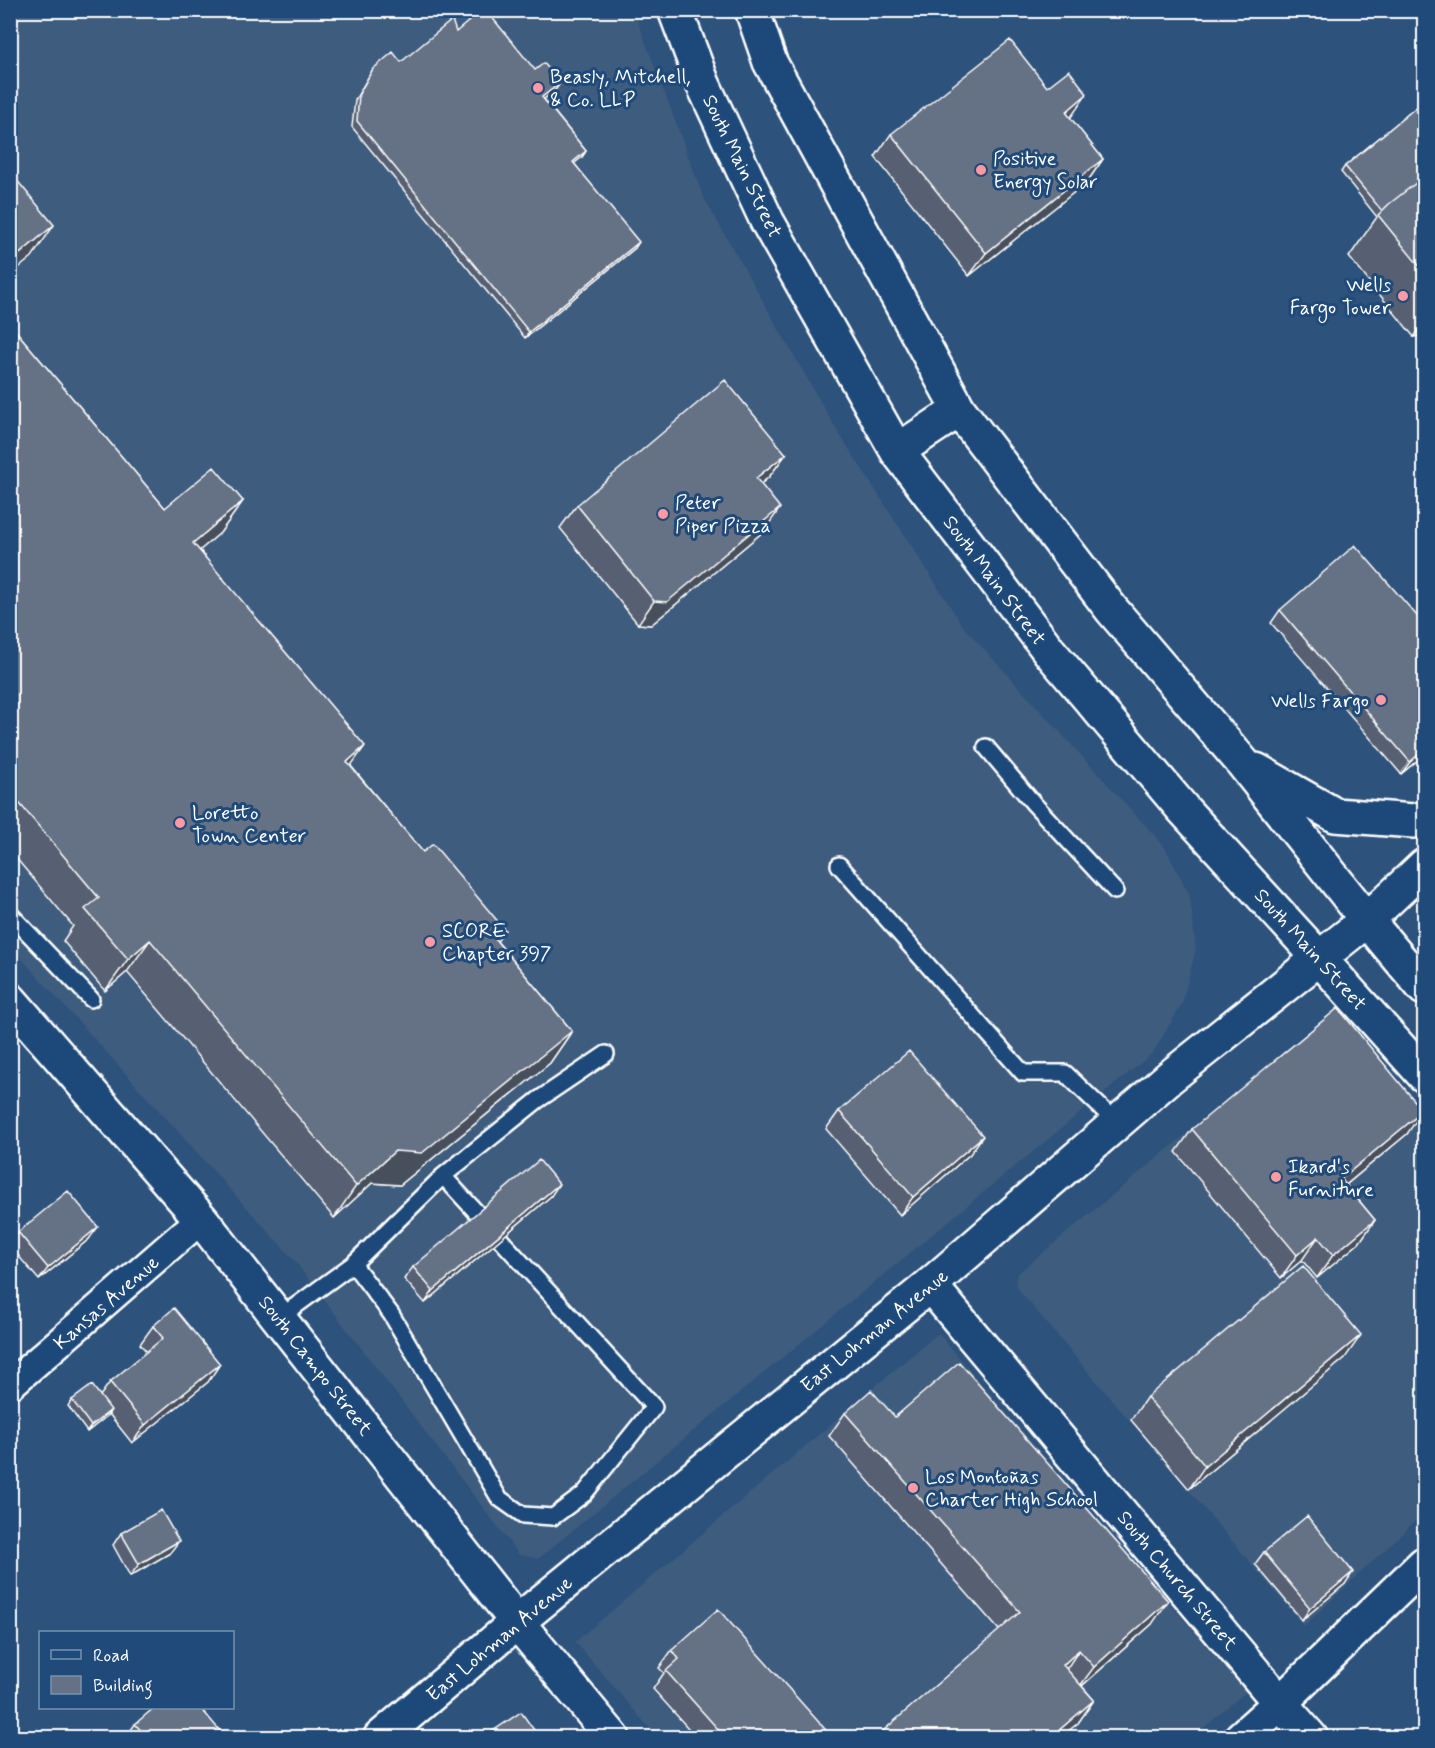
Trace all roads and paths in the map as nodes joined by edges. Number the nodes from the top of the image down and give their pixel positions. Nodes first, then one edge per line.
1 (675, 10) edge
2 (752, 10) edge
3 (959, 410) junction
4 (897, 451) junction
5 (986, 747) dead end
6 (1242, 762) junction
7 (1425, 818) edge
8 (839, 866) dead end
9 (1425, 867) edge
10 (1115, 891) dead end
11 (10, 914) edge
12 (1367, 920) junction
13 (1319, 958) junction
14 (1425, 988) edge
15 (91, 999) dead end
16 (10, 1000) edge
17 (606, 1054) dead end
18 (1425, 1076) edge
19 (1117, 1123) junction
20 (443, 1176) junction
21 (479, 1215) edge
22 (201, 1219) junction
23 (500, 1239) edge
24 (353, 1264) junction
25 (930, 1285) junction
26 (279, 1318) junction
27 (10, 1385) edge
28 (1425, 1564) edge
29 (517, 1622) junction
30 (1280, 1703) junction
31 (380, 1737) edge
32 (613, 1737) edge
33 (1241, 1737) edge
34 (1311, 1737) edge

1 - 4 main road, South Main Street
2 - 3 main road
3 - 4 main road
3 - 6 main road
4 - 13 main road, South Main Street
5 - 10 lane
6 - 7 main road
6 - 12 main road
8 - 19 lane
9 - 12 main road, East Lohman Avenue
11 - 15 lane
12 - 13 main road, East Lohman Avenue
12 - 14 main road
13 - 18 main road, South Main Street
13 - 19 main road, East Lohman Avenue
16 - 22 main road, South Campo Street
17 - 20 lane
19 - 25 main road, East Lohman Avenue
20 - 21 lane
20 - 24 lane
22 - 26 main road, South Campo Street
22 - 27 street, Kansas Avenue
23 - 24 lane
24 - 26 lane
25 - 29 main road, East Lohman Avenue
25 - 30 main road, South Church Street
26 - 29 main road, South Campo Street
28 - 30 main road
29 - 31 main road, East Lohman Avenue
29 - 32 main road, South Campo Street
30 - 33 main road
30 - 34 main road, South Church Street

